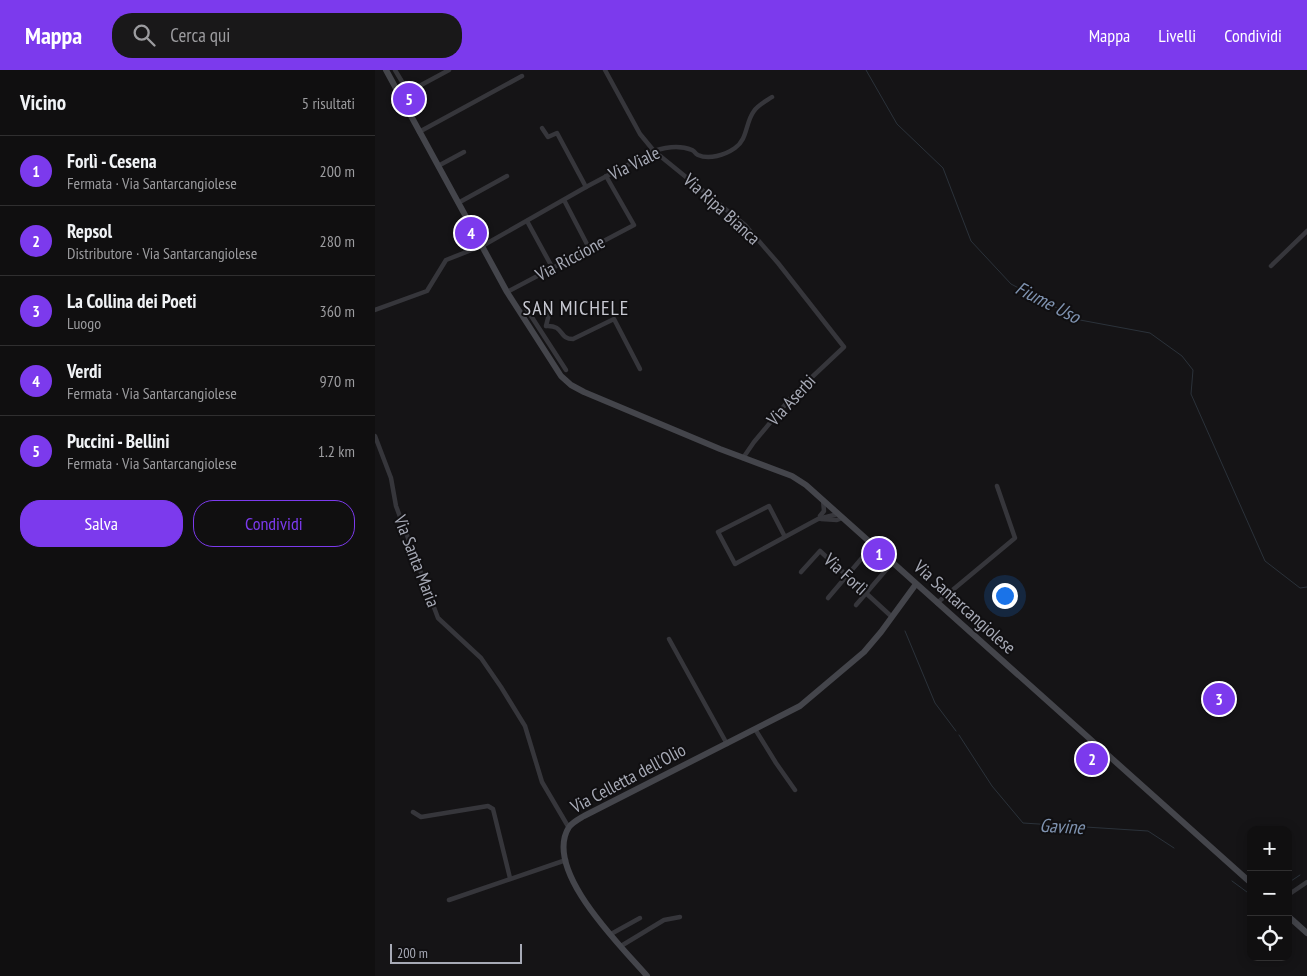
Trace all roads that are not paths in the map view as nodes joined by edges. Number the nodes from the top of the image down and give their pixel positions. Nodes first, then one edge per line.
1 (386, 70) edge
2 (395, 70) edge
3 (449, 70) edge
4 (605, 70) edge
5 (522, 76) dead end
6 (772, 96) dead end
7 (542, 128) dead end
8 (419, 132) junction
9 (654, 151) junction
10 (464, 152) dead end
11 (438, 166) junction
12 (507, 176) dead end
13 (606, 176) junction
14 (586, 187) junction
15 (564, 200) junction
16 (458, 203) junction
17 (527, 221) junction
18 (1307, 231) edge
19 (481, 246) junction
20 (589, 248) junction
21 (1271, 266) dead end
22 (552, 267) junction
23 (507, 292) junction
24 (524, 305) dead end
25 (375, 310) edge
26 (551, 310) dead end
27 (547, 326) junction
28 (541, 332) junction
29 (535, 336) junction
30 (844, 347) joint
31 (640, 369) dead end
32 (566, 370) dead end
33 (375, 436) edge
34 (743, 458) junction
35 (997, 486) dead end
36 (823, 499) junction
37 (840, 516) junction
38 (817, 519) junction
39 (785, 538) junction
40 (873, 545) junction
41 (893, 563) junction
42 (801, 572) dead end
43 (848, 576) junction
44 (916, 584) junction
45 (867, 593) junction
46 (828, 598) dead end
47 (937, 603) junction
48 (856, 605) dead end
49 (891, 617) junction
50 (669, 639) dead end
51 (755, 729) junction
52 (727, 744) junction
53 (795, 790) dead end
54 (413, 812) dead end
55 (569, 828) junction
56 (566, 860) junction
57 (510, 878) junction
58 (1247, 879) edge
59 (1307, 882) edge
60 (1292, 892) edge
61 (449, 900) dead end
62 (680, 917) dead end
63 (640, 918) dead end
64 (1292, 920) edge
65 (1307, 933) edge
66 (611, 934) junction
67 (621, 946) junction
68 (647, 976) edge

1 - 8 main road, Via Santarcangiolese
2 - 3 street
4 - 9 street, Via Ripa Bianca
5 - 8 street
6 - 9 street, Via Viale
7 - 14 street
8 - 11 main road, Via Santarcangiolese
9 - 13 street, Via Viale
9 - 30 street, Via Ripa Bianca
10 - 11 street
11 - 16 main road, Via Santarcangiolese
12 - 16 street
13 - 14 street, Via Viale
13 - 20 street, Via Riccione
14 - 15 street, Via Viale
15 - 17 street, Via Viale
15 - 20 street
16 - 19 main road, Via Santarcangiolese
17 - 19 street, Via Viale
17 - 22 street
18 - 21 street
19 - 23 main road, Via Santarcangiolese
19 - 25 street
20 - 22 street, Via Riccione
22 - 23 street, Via Riccione
23 - 29 main road, Via Santarcangiolese
24 - 28 street
26 - 27 street
27 - 28 street
27 - 31 street
28 - 29 street
28 - 32 street
29 - 34 main road, Via Santarcangiolese
30 - 34 street, Via Aserbi
33 - 55 street, Via Santa Maria
34 - 36 main road, Via Santarcangiolese
35 - 47 street
36 - 37 main road, Via Santarcangiolese
36 - 38 street
37 - 38 street
37 - 40 main road, Via Santarcangiolese
38 - 39 street
39 - 39 street
40 - 41 main road, Via Santarcangiolese
40 - 43 street
41 - 44 main road, Via Santarcangiolese
41 - 45 street
42 - 43 street, Via Forlì
43 - 45 street, Via Forlì
43 - 46 street
44 - 47 main road, Via Santarcangiolese
44 - 49 main road, Via Celletta dell'Olio
45 - 48 street
45 - 49 street, Via Forlì
47 - 58 main road, Via Santarcangiolese
49 - 51 main road, Via Celletta dell'Olio
50 - 52 street
51 - 52 main road, Via Celletta dell'Olio
51 - 53 street
52 - 55 main road, Via Celletta dell'Olio
54 - 57 street
55 - 56 main road, Via Celletta dell'Olio
56 - 57 street
56 - 66 main road, Via Celletta dell'Olio
57 - 61 street
59 - 60 street
62 - 67 street
63 - 66 street
64 - 65 main road
66 - 67 main road, Via Celletta dell'Olio
67 - 68 main road, Via Celletta dell'Olio

